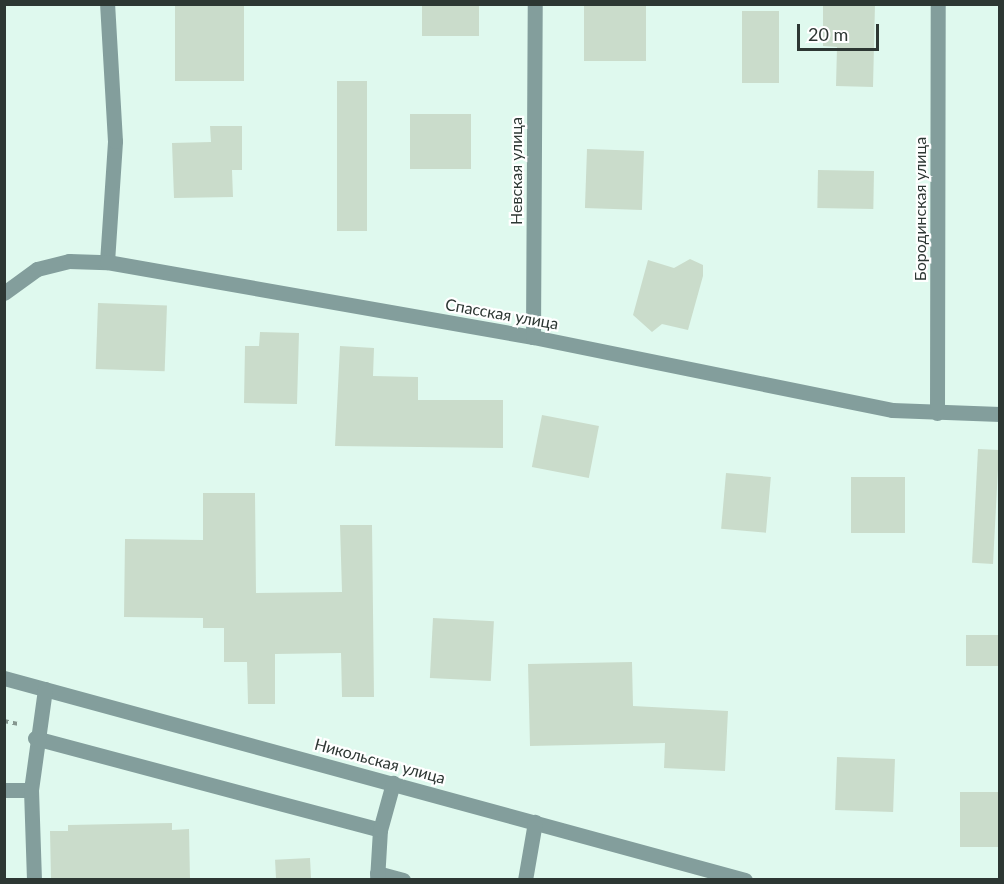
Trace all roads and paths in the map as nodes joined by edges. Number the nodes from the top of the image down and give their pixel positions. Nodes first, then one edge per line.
1 (107, 4) edge
2 (535, 4) edge
3 (938, 4) edge
4 (107, 262) junction
5 (4, 293) edge
6 (533, 338) junction
7 (937, 414) junction
8 (999, 414) edge
9 (4, 678) edge
10 (45, 689) junction
11 (35, 738) junction
12 (393, 783) junction
13 (4, 790) edge
14 (31, 790) junction
15 (535, 822) junction
16 (380, 830) junction
17 (377, 876) edge
18 (34, 879) edge
19 (403, 879) edge
20 (525, 879) edge
21 (745, 879) edge

1 - 4 street
2 - 6 street, Невская улица
3 - 7 street, Бородинская улица
4 - 5 street, Спасская улица
4 - 6 street, Спасская улица
6 - 7 street, Спасская улица
7 - 8 street, Спасская улица
9 - 10 street, Никольская улица
10 - 11 street
10 - 12 street, Никольская улица
11 - 14 street
11 - 16 street
12 - 15 street, Никольская улица
12 - 16 street
13 - 14 street
14 - 18 street
15 - 20 street
15 - 21 street, Никольская улица
16 - 17 street
17 - 19 street

